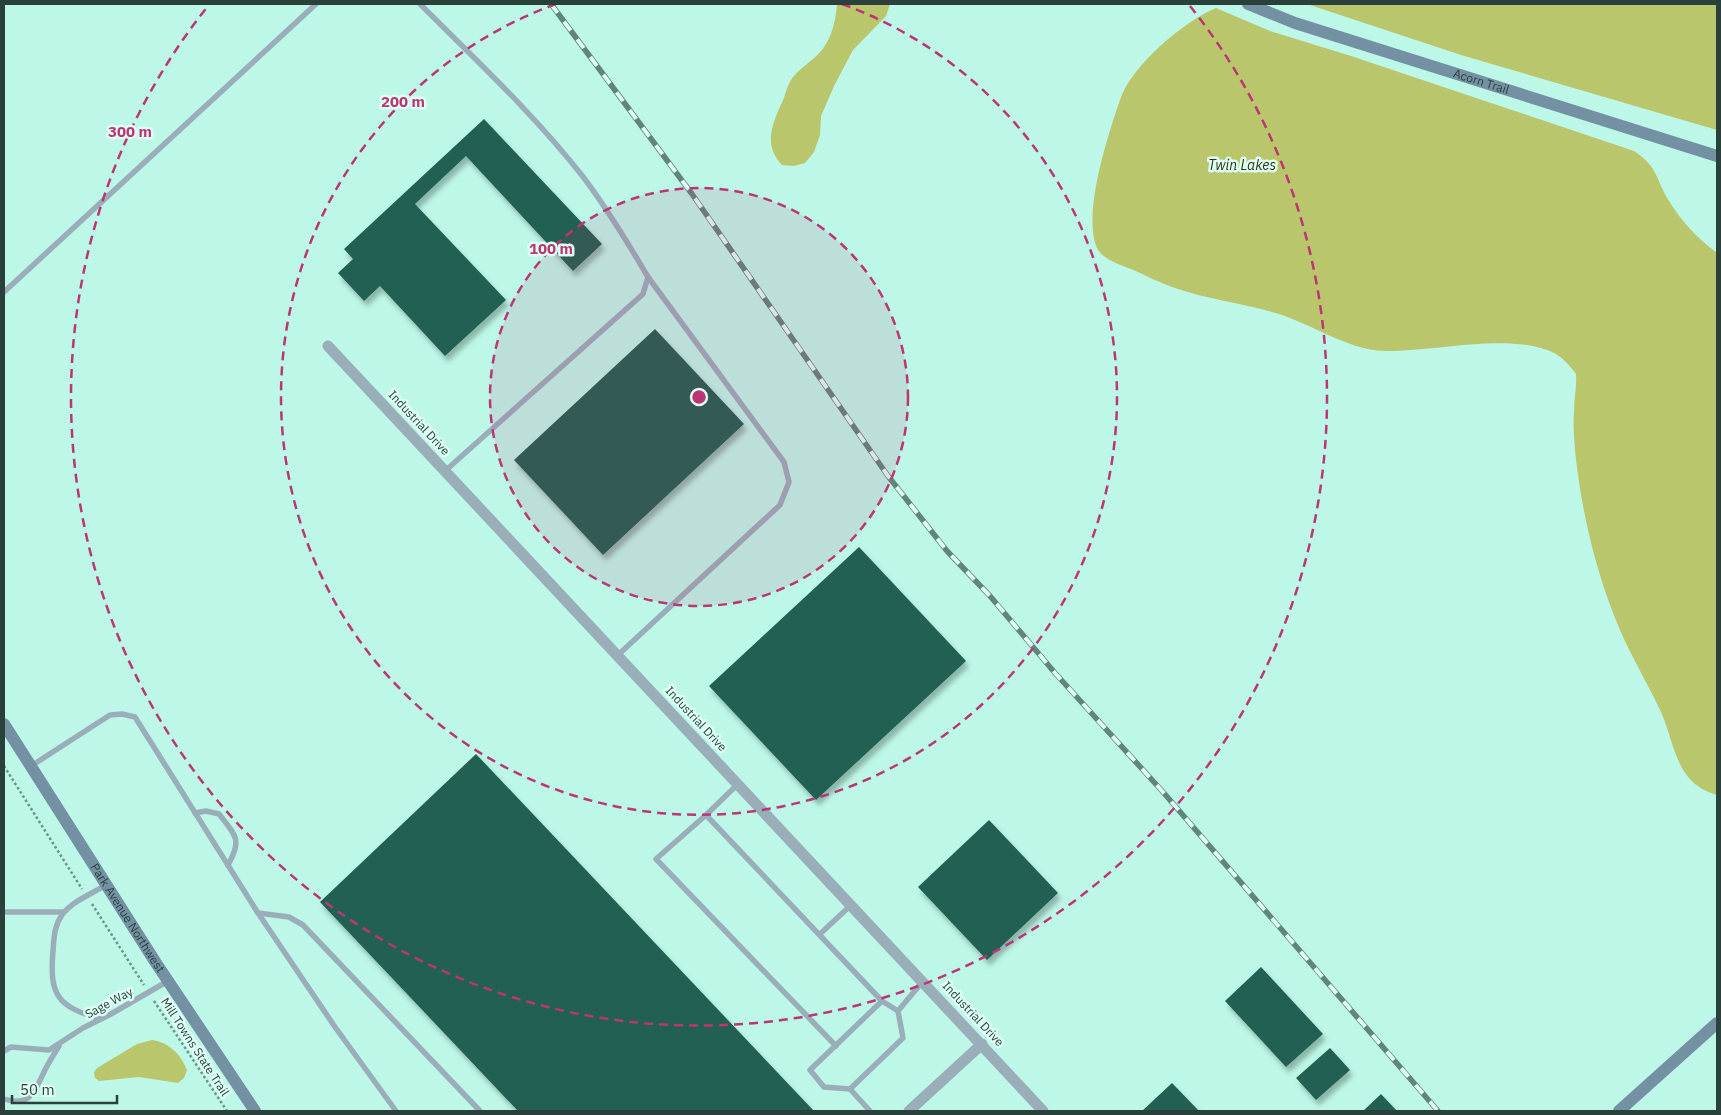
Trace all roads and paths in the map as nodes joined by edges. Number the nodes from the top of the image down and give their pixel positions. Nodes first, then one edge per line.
1 (316, 4) edge
2 (420, 4) edge
3 (1248, 4) edge
4 (1717, 156) edge
5 (648, 277) junction
6 (4, 292) edge
7 (328, 346) dead end
8 (445, 471) junction
9 (618, 655) junction
10 (4, 724) edge
11 (4, 766) edge
12 (31, 766) junction
13 (738, 784) junction
14 (195, 813) junction
15 (706, 815) junction
16 (228, 865) junction
17 (106, 885) junction
18 (852, 905) junction
19 (4, 912) edge
20 (63, 912) junction
21 (258, 913) junction
22 (820, 934) junction
23 (168, 981) junction
24 (923, 981) junction
25 (145, 986) dead end
26 (150, 994) dead end
27 (882, 1001) junction
28 (898, 1011) junction
29 (101, 1019) junction
30 (1717, 1023) edge
31 (60, 1044) junction
32 (982, 1044) junction
33 (836, 1046) junction
34 (4, 1051) edge
35 (850, 1089) junction
36 (4, 1099) edge
37 (227, 1111) edge
38 (255, 1111) edge
39 (396, 1111) edge
40 (480, 1111) edge
41 (870, 1111) edge
42 (909, 1111) edge
43 (1043, 1111) edge
44 (1619, 1111) edge

1 - 6 lane
2 - 5 lane
3 - 4 street, Acorn Trail
5 - 8 lane
5 - 9 lane
7 - 8 street, Industrial Drive
8 - 9 street, Industrial Drive
9 - 13 street, Industrial Drive
10 - 12 street, Park Avenue Northwest
11 - 25 path
12 - 14 lane
12 - 17 street, Park Avenue Northwest
13 - 15 lane
13 - 18 street, Industrial Drive
14 - 16 lane
14 - 16 lane
15 - 22 lane
15 - 33 lane
16 - 21 lane
17 - 20 lane
17 - 23 street, Park Avenue Northwest
18 - 22 lane
18 - 24 street, Industrial Drive
19 - 20 lane
20 - 29 lane
21 - 39 lane
21 - 40 lane
22 - 27 lane
23 - 29 lane, Sage Way
23 - 38 street, Park Avenue Northwest
24 - 28 lane
24 - 32 street, Industrial Drive
26 - 37 path, Mill Towns State Trail
27 - 28 lane
27 - 33 lane
28 - 35 lane
29 - 31 lane, Sage Way
30 - 44 street
31 - 34 lane, Sage Way
31 - 36 lane, Sage Way
32 - 42 street
32 - 43 street, Industrial Drive
33 - 35 lane
35 - 41 lane

